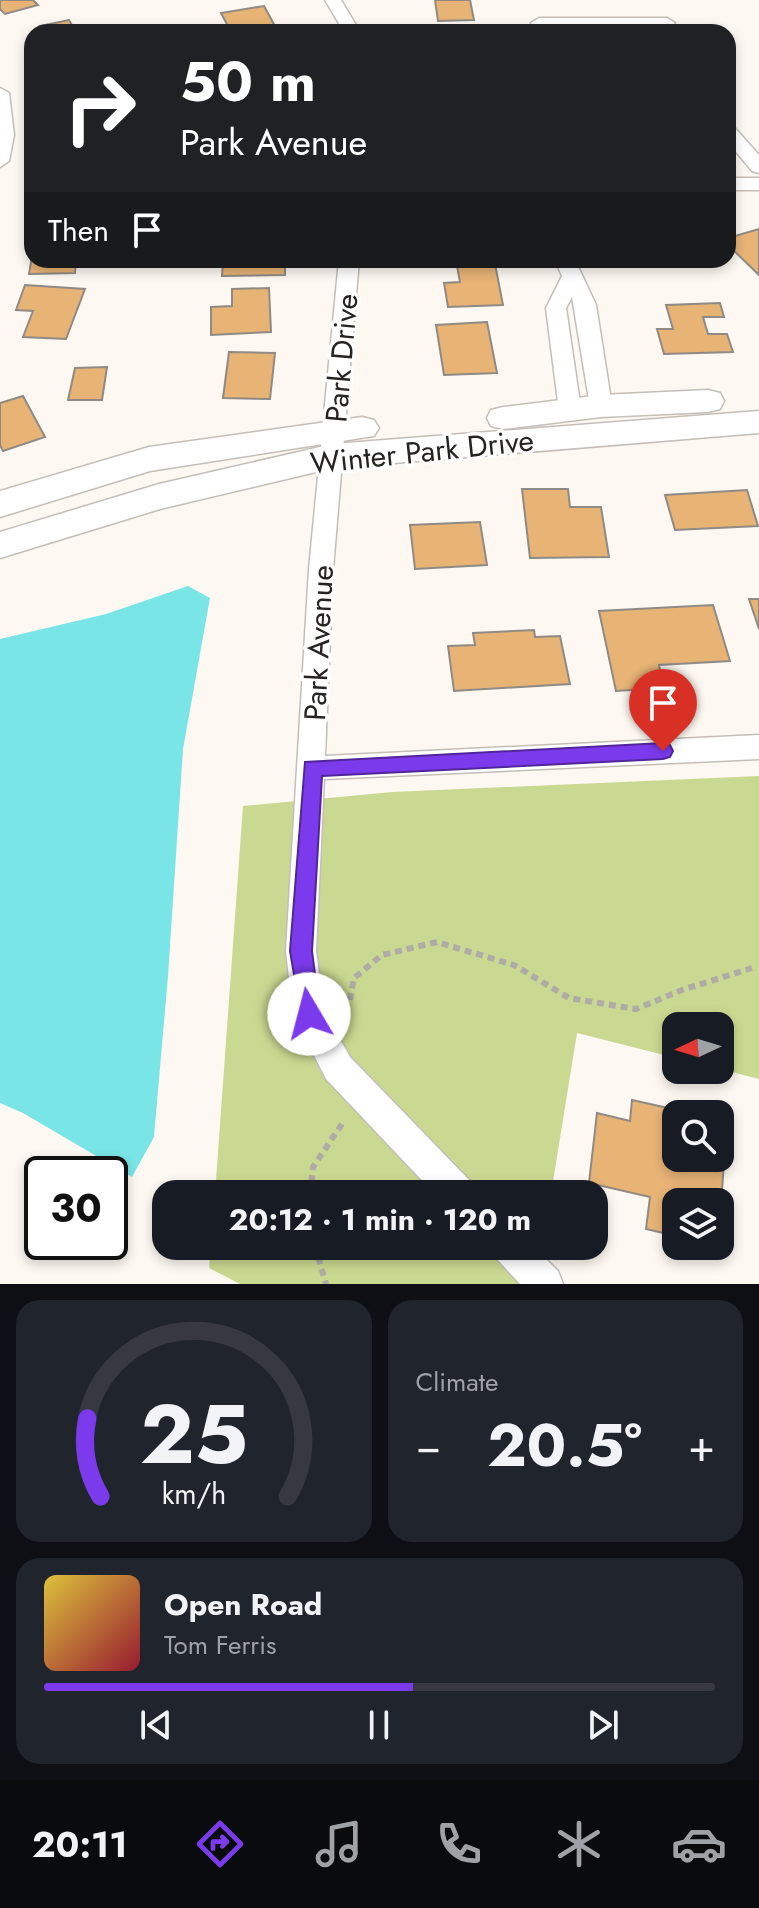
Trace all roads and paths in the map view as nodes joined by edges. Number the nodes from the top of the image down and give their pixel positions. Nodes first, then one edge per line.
1 (333, 0) edge
2 (662, 0) edge
3 (539, 23) dead end
4 (347, 24) edge
5 (565, 24) edge
6 (669, 24) edge
7 (0, 93) edge
8 (736, 140) edge
9 (0, 161) edge
10 (759, 167) edge
11 (736, 184) edge
12 (759, 184) edge
13 (348, 268) edge
14 (568, 269) edge
15 (759, 399) edge
16 (586, 408) junction
17 (759, 422) edge
18 (335, 443) junction
19 (0, 504) edge
20 (0, 545) edge
21 (759, 747) edge
22 (312, 768) junction
23 (752, 968) dead end
24 (350, 1000) dead end
25 (345, 1120) dead end
26 (312, 1180) edge
27 (446, 1180) edge
28 (319, 1260) edge
29 (522, 1260) edge
30 (326, 1284) edge
31 (545, 1284) edge

1 - 4 street
2 - 6 street
3 - 5 street
7 - 9 street
8 - 10 street
11 - 12 street
13 - 18 street, Park Drive
14 - 16 street
14 - 16 street
15 - 16 street, Winter Park Drive
16 - 18 street, Winter Park Drive
17 - 18 street, Winter Park Drive
18 - 19 street, Winter Park Drive
18 - 20 street, Winter Park Drive
18 - 22 street, Park Avenue
21 - 22 street
22 - 27 street, Park Avenue
23 - 24 path
25 - 26 path
28 - 30 path
29 - 31 street

